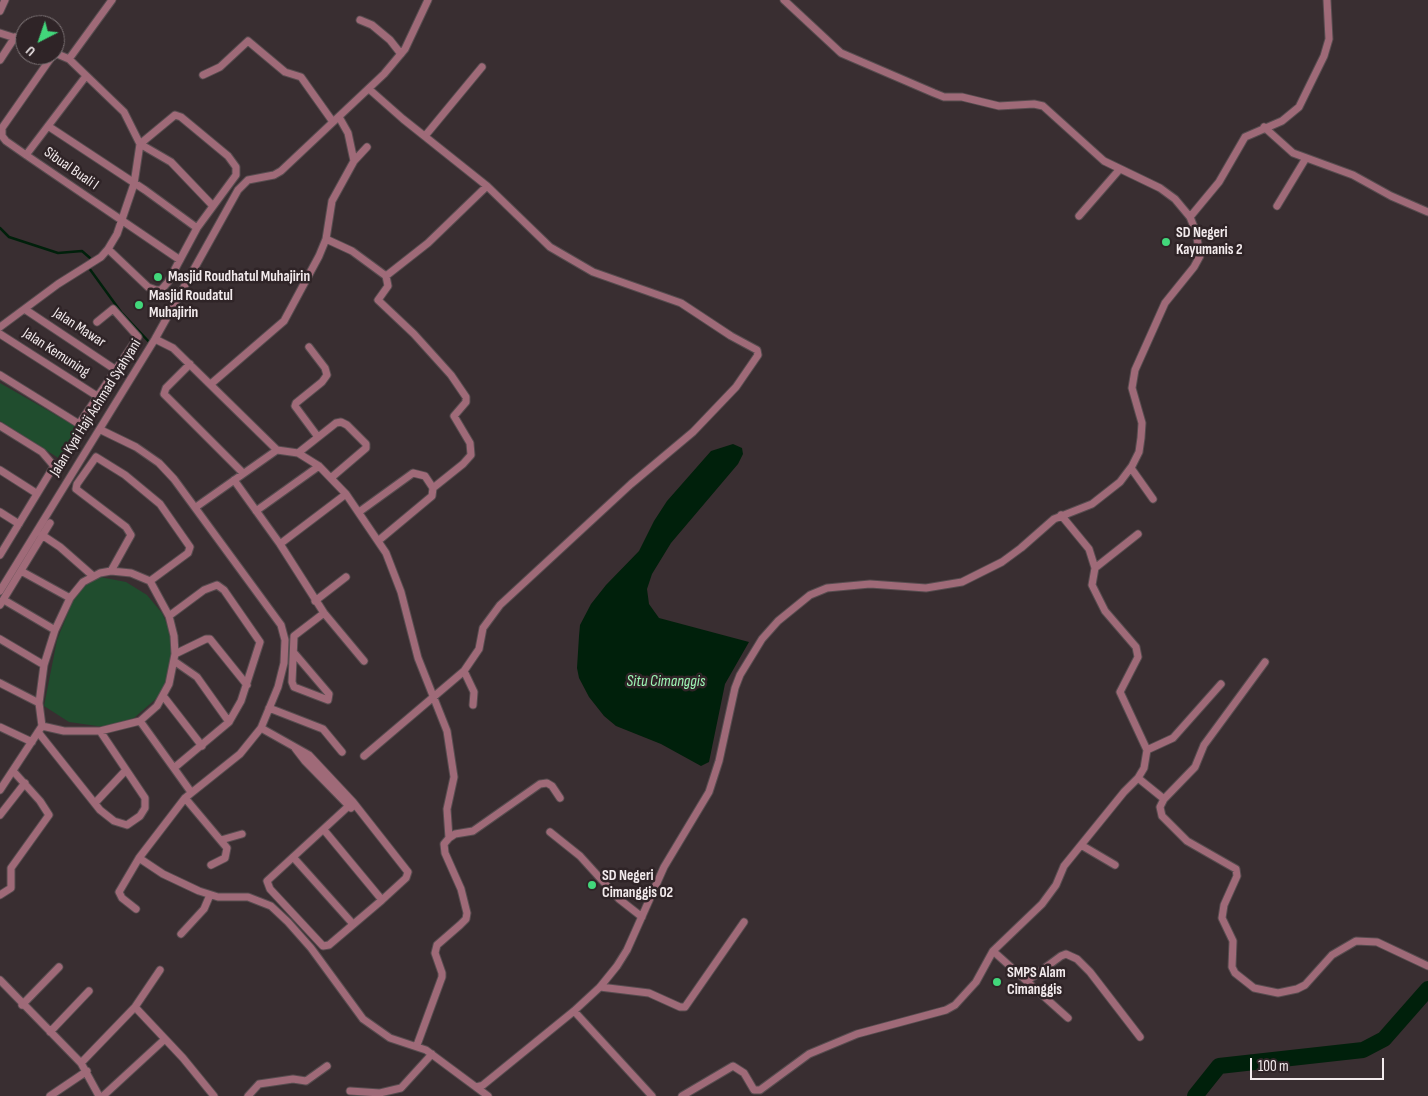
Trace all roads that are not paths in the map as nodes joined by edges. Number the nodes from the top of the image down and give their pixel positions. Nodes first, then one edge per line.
1 (5, 0) edge
2 (112, 0) edge
3 (428, 0) edge
4 (784, 0) edge
5 (1327, 0) edge
6 (0, 11) edge
7 (360, 20) dead end
8 (0, 33) edge
9 (15, 37) joint
10 (401, 54) junction
11 (65, 58) edge
12 (69, 59) junction
13 (0, 60) edge
14 (46, 65) edge
15 (482, 67) dead end
16 (203, 75) dead end
17 (86, 76) junction
18 (369, 89) junction
19 (336, 119) junction
20 (48, 126) junction
21 (1264, 127) junction
22 (425, 136) junction
23 (140, 144) junction
24 (367, 147) dead end
25 (26, 155) junction
26 (1306, 158) junction
27 (354, 161) junction
28 (1119, 170) junction
29 (134, 184) junction
30 (486, 186) junction
31 (213, 206) junction
32 (1277, 206) dead end
33 (1428, 212) edge
34 (1079, 216) dead end
35 (1190, 217) junction
36 (122, 219) junction
37 (197, 228) junction
38 (326, 239) junction
39 (108, 249) junction
40 (180, 260) junction
41 (386, 276) junction
42 (26, 310) junction
43 (97, 322) dead end
44 (0, 327) edge
45 (0, 334) edge
46 (155, 339) junction
47 (309, 347) dead end
48 (190, 364) junction
49 (116, 370) junction
50 (0, 375) edge
51 (212, 384) junction
52 (98, 396) junction
53 (0, 426) edge
54 (101, 430) junction
55 (318, 437) junction
56 (277, 450) junction
57 (298, 452) junction
58 (319, 466) junction
59 (1130, 468) junction
60 (0, 470) edge
61 (243, 473) junction
62 (332, 477) junction
63 (234, 480) junction
64 (433, 490) junction
65 (36, 493) junction
66 (346, 494) junction
67 (1153, 499) dead end
68 (196, 507) junction
69 (256, 511) junction
70 (0, 512) edge
71 (359, 512) junction
72 (1061, 514) junction
73 (50, 523) dead end
74 (19, 524) junction
75 (1138, 534) dead end
76 (42, 535) junction
77 (378, 541) junction
78 (280, 544) junction
79 (0, 555) edge
80 (1095, 568) junction
81 (21, 571) junction
82 (111, 571) junction
83 (93, 576) junction
84 (346, 577) dead end
85 (150, 581) junction
86 (0, 591) edge
87 (70, 598) junction
88 (316, 601) junction
89 (2, 603) edge
90 (324, 613) junction
91 (169, 616) junction
92 (55, 630) junction
93 (0, 639) edge
94 (294, 654) junction
95 (175, 658) junction
96 (364, 661) dead end
97 (1265, 662) dead end
98 (284, 663) junction
99 (44, 665) junction
100 (293, 666) junction
101 (464, 671) junction
102 (0, 683) edge
103 (1220, 684) dead end
104 (247, 685) junction
105 (434, 695) junction
106 (164, 697) junction
107 (39, 703) junction
108 (473, 705) dead end
109 (269, 708) junction
110 (140, 721) junction
111 (229, 722) junction
112 (0, 727) edge
113 (261, 728) junction
114 (40, 729) junction
115 (100, 731) junction
116 (32, 742) junction
117 (202, 746) junction
118 (1147, 750) junction
119 (342, 752) dead end
120 (364, 756) dead end
121 (174, 768) junction
122 (126, 770) junction
123 (14, 772) junction
124 (1138, 778) junction
125 (3, 780) edge
126 (24, 783) junction
127 (0, 790) edge
128 (188, 795) junction
129 (560, 798) dead end
130 (1164, 799) junction
131 (95, 803) junction
132 (351, 805) junction
133 (0, 815) edge
134 (324, 830) junction
135 (550, 832) dead end
136 (242, 834) dead end
137 (449, 838) junction
138 (221, 840) junction
139 (1081, 845) junction
140 (293, 857) junction
141 (139, 858) junction
142 (1115, 865) dead end
143 (211, 866) dead end
144 (0, 895) edge
145 (210, 895) junction
146 (382, 900) junction
147 (136, 909) dead end
148 (642, 917) junction
149 (744, 922) dead end
150 (353, 924) junction
151 (181, 934) dead end
152 (993, 951) junction
153 (1425, 964) edge
154 (59, 967) dead end
155 (160, 970) dead end
156 (0, 980) edge
157 (1027, 982) junction
158 (600, 986) junction
159 (89, 991) dead end
160 (22, 1005) junction
161 (135, 1007) junction
162 (574, 1011) junction
163 (1068, 1018) dead end
164 (50, 1032) junction
165 (1140, 1037) dead end
166 (165, 1039) junction
167 (416, 1045) junction
168 (432, 1054) junction
169 (81, 1063) junction
170 (326, 1066) dead end
171 (87, 1071) junction
172 (476, 1087) junction
173 (350, 1091) dead end
174 (50, 1096) edge
175 (99, 1096) edge
176 (103, 1096) edge
177 (214, 1096) edge
178 (248, 1096) edge
179 (488, 1096) edge
180 (652, 1096) edge
181 (682, 1096) edge

1 - 6 street
2 - 12 street
3 - 10 street, Jalan Kyai Haji Achmad Syahyani
4 - 28 street
5 - 21 street
7 - 10 street
8 - 9 street
9 - 13 street
10 - 18 street, Jalan Kyai Haji Achmad Syahyani
11 - 12 street
12 - 17 street
14 - 25 street, Sibual Buali I
15 - 22 street
16 - 19 street
17 - 20 street
17 - 23 street
18 - 19 street, Jalan Kyai Haji Achmad Syahyani
18 - 22 street
19 - 27 street
19 - 46 street, Jalan Kyai Haji Achmad Syahyani
20 - 25 street
20 - 29 street
21 - 26 street
21 - 35 street
22 - 30 street
23 - 29 street
23 - 31 street
23 - 31 street
24 - 27 street
25 - 36 street, Sibual Buali I
26 - 32 street
26 - 33 street
27 - 38 street
28 - 34 street
28 - 35 street
29 - 36 street
29 - 37 street
30 - 41 street
30 - 101 street
31 - 37 street
35 - 59 street
36 - 39 street
36 - 40 street, Sibual Buali I
37 - 40 street
38 - 41 street
38 - 51 street
39 - 40 street
39 - 42 street
41 - 64 street
42 - 44 street
42 - 49 street, Jalan Mawar
43 - 49 street
45 - 52 street, Jalan Kemuning
46 - 48 street
46 - 54 street, Jalan Kyai Haji Achmad Syahyani
47 - 55 street
48 - 51 street
48 - 61 street
49 - 52 street
50 - 52 street
51 - 56 street
53 - 65 street
54 - 68 street
54 - 86 street, Jalan Kyai Haji Achmad Syahyani
55 - 57 street
55 - 62 street
56 - 57 street
56 - 61 street
57 - 58 street
58 - 62 street
58 - 69 street
59 - 67 street
59 - 72 street
60 - 65 street
61 - 63 street
62 - 66 street
63 - 68 street
63 - 69 street
64 - 71 street
64 - 77 street
65 - 74 street
66 - 71 street
66 - 78 street
68 - 98 street
69 - 78 street
70 - 74 street
71 - 77 street
72 - 80 street
72 - 148 street
73 - 76 street
74 - 79 street
75 - 80 street
76 - 81 street
76 - 83 street
77 - 105 street
78 - 88 street
80 - 118 street
81 - 87 street
81 - 89 street
82 - 83 street
82 - 85 street
82 - 85 street
83 - 87 street
84 - 88 street
85 - 91 street
87 - 92 street
88 - 90 street
89 - 92 street
90 - 94 street
90 - 96 street
91 - 95 street
91 - 104 street
92 - 99 street
93 - 99 street
94 - 100 street
94 - 100 street
95 - 104 street
95 - 106 street
95 - 111 street
97 - 130 street
98 - 100 street
98 - 109 street
99 - 107 street
101 - 105 street
101 - 108 street
102 - 107 street
103 - 118 street
104 - 111 street
105 - 120 street
105 - 137 street
106 - 110 street
106 - 117 street
107 - 114 street
109 - 113 street
109 - 119 street
110 - 115 street
110 - 121 street
111 - 117 street
112 - 116 street
113 - 128 street
113 - 132 street
114 - 115 street
114 - 116 street
114 - 131 street
115 - 122 street
116 - 123 street
117 - 121 street
118 - 124 street
121 - 128 street
122 - 131 street
122 - 131 street
123 - 125 street
123 - 126 street
124 - 130 street
124 - 139 street
125 - 127 street
126 - 133 street
126 - 144 street
128 - 138 street
128 - 141 street
129 - 137 street
130 - 153 street
132 - 134 street
132 - 146 street
134 - 140 street
134 - 146 street
135 - 148 street
136 - 138 street
137 - 167 street
138 - 143 street
139 - 142 street
139 - 152 street
140 - 150 street
140 - 150 street
141 - 145 street
141 - 147 street
145 - 151 street
145 - 167 street
146 - 150 street
148 - 158 street
149 - 158 street
152 - 157 street
152 - 181 street
154 - 160 street
155 - 161 street
156 - 160 street
157 - 163 street
157 - 165 street
158 - 162 street
159 - 164 street
160 - 164 street
161 - 166 street
161 - 169 street
162 - 172 street
162 - 180 street
164 - 169 street
166 - 176 street
166 - 177 street
167 - 168 street
168 - 172 street
168 - 173 street
169 - 171 street
170 - 178 street
171 - 174 street
171 - 175 street
172 - 179 street

